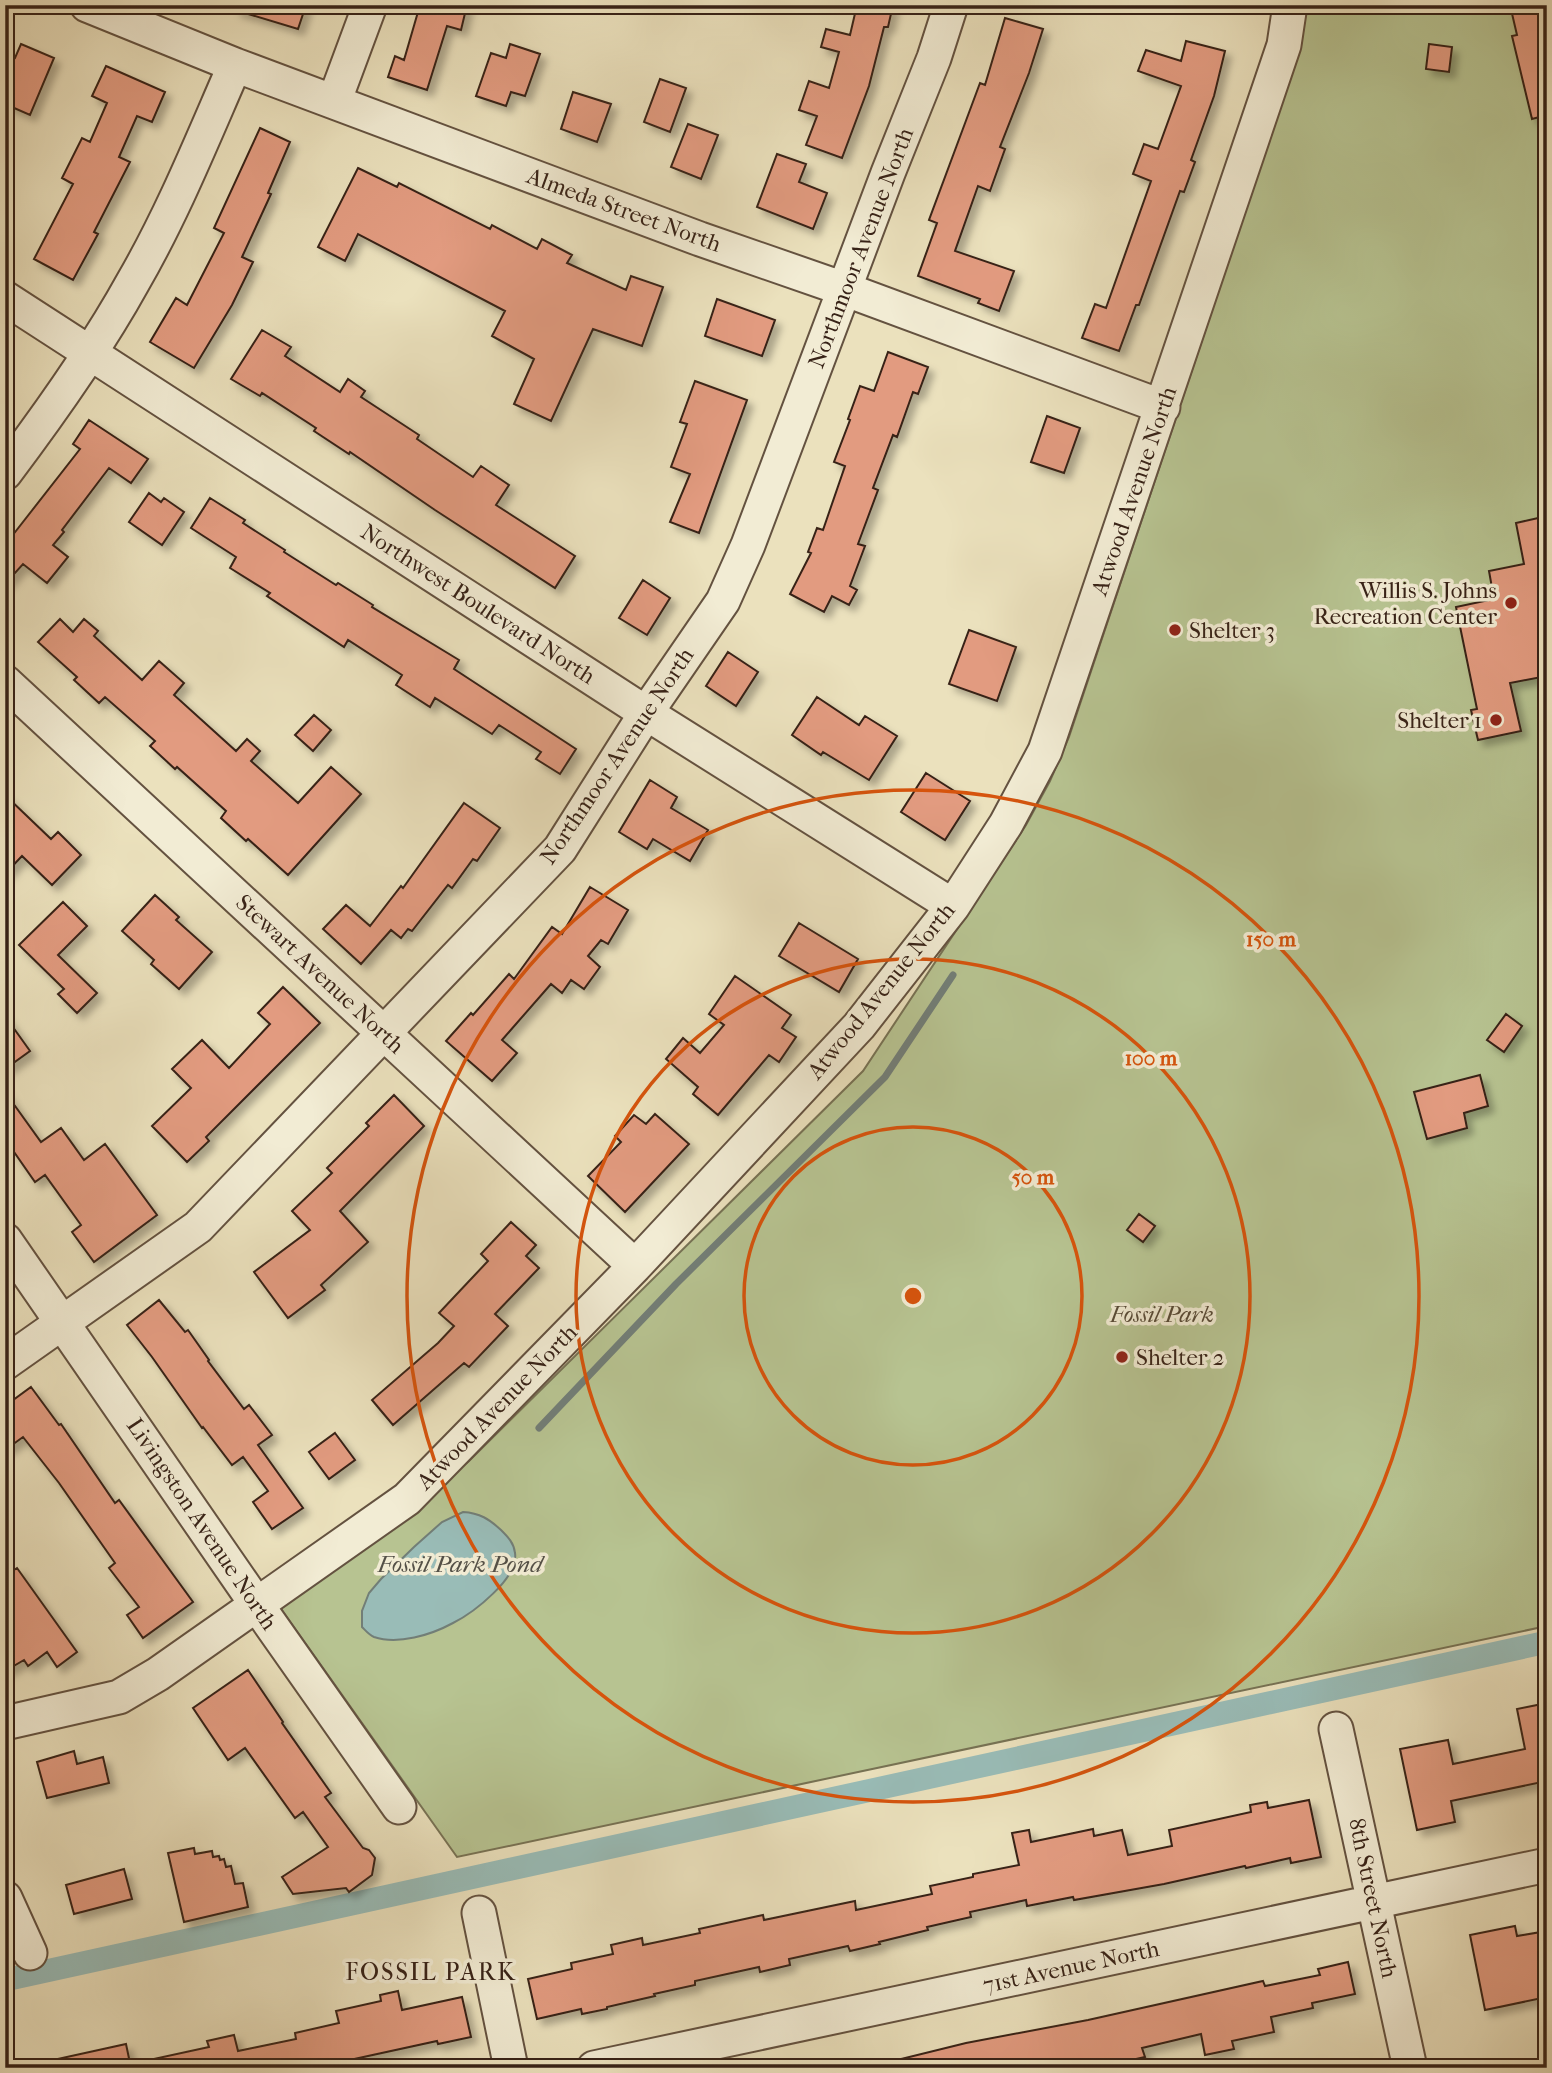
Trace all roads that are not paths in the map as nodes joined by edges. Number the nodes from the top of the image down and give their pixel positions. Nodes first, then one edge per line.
1 (370, 5) edge
2 (951, 5) edge
3 (1290, 5) edge
4 (92, 6) edge
5 (235, 65) junction
6 (334, 102) junction
7 (844, 289) junction
8 (5, 298) edge
9 (89, 353) junction
10 (1163, 407) junction
11 (5, 473) edge
12 (5, 682) edge
13 (646, 713) junction
14 (953, 906) junction
15 (384, 1033) junction
16 (5, 1240) edge
17 (635, 1266) junction
18 (64, 1323) junction
19 (5, 1363) edge
20 (257, 1605) junction
21 (5, 1723) edge
22 (1336, 1729) dead end
23 (399, 1807) dead end
24 (1547, 1865) edge
25 (5, 1898) edge
26 (1373, 1902) junction
27 (479, 1913) dead end
28 (30, 1953) dead end
29 (511, 2068) edge
30 (594, 2068) edge
31 (1410, 2068) edge

1 - 6 street
2 - 7 street, Northmoor Avenue North
3 - 10 street, Atwood Avenue North
4 - 5 street, Almeda Street North
5 - 6 street, Almeda Street North
5 - 9 street
6 - 7 street, Almeda Street North
7 - 10 street, Almeda Street North
7 - 13 street, Northmoor Avenue North
8 - 9 street, Northwest Boulevard North
9 - 11 street
9 - 13 street, Northwest Boulevard North
10 - 14 street, Atwood Avenue North
12 - 15 street, Stewart Avenue North
13 - 14 street, Northwest Boulevard North
13 - 15 street, Northmoor Avenue North
14 - 17 street, Atwood Avenue North
15 - 17 street, Stewart Avenue North
15 - 18 street, Northmoor Avenue North
16 - 18 street, Livingston Avenue North
17 - 20 street, Atwood Avenue North
18 - 19 street, Northmoor Avenue North
18 - 20 street, Livingston Avenue North
20 - 21 street, Atwood Avenue North
20 - 23 street, Livingston Avenue North
22 - 26 street, 8th Street North
24 - 26 street, 71st Avenue North
25 - 28 street
26 - 30 street, 71st Avenue North
26 - 31 street, 8th Street North
27 - 29 street

